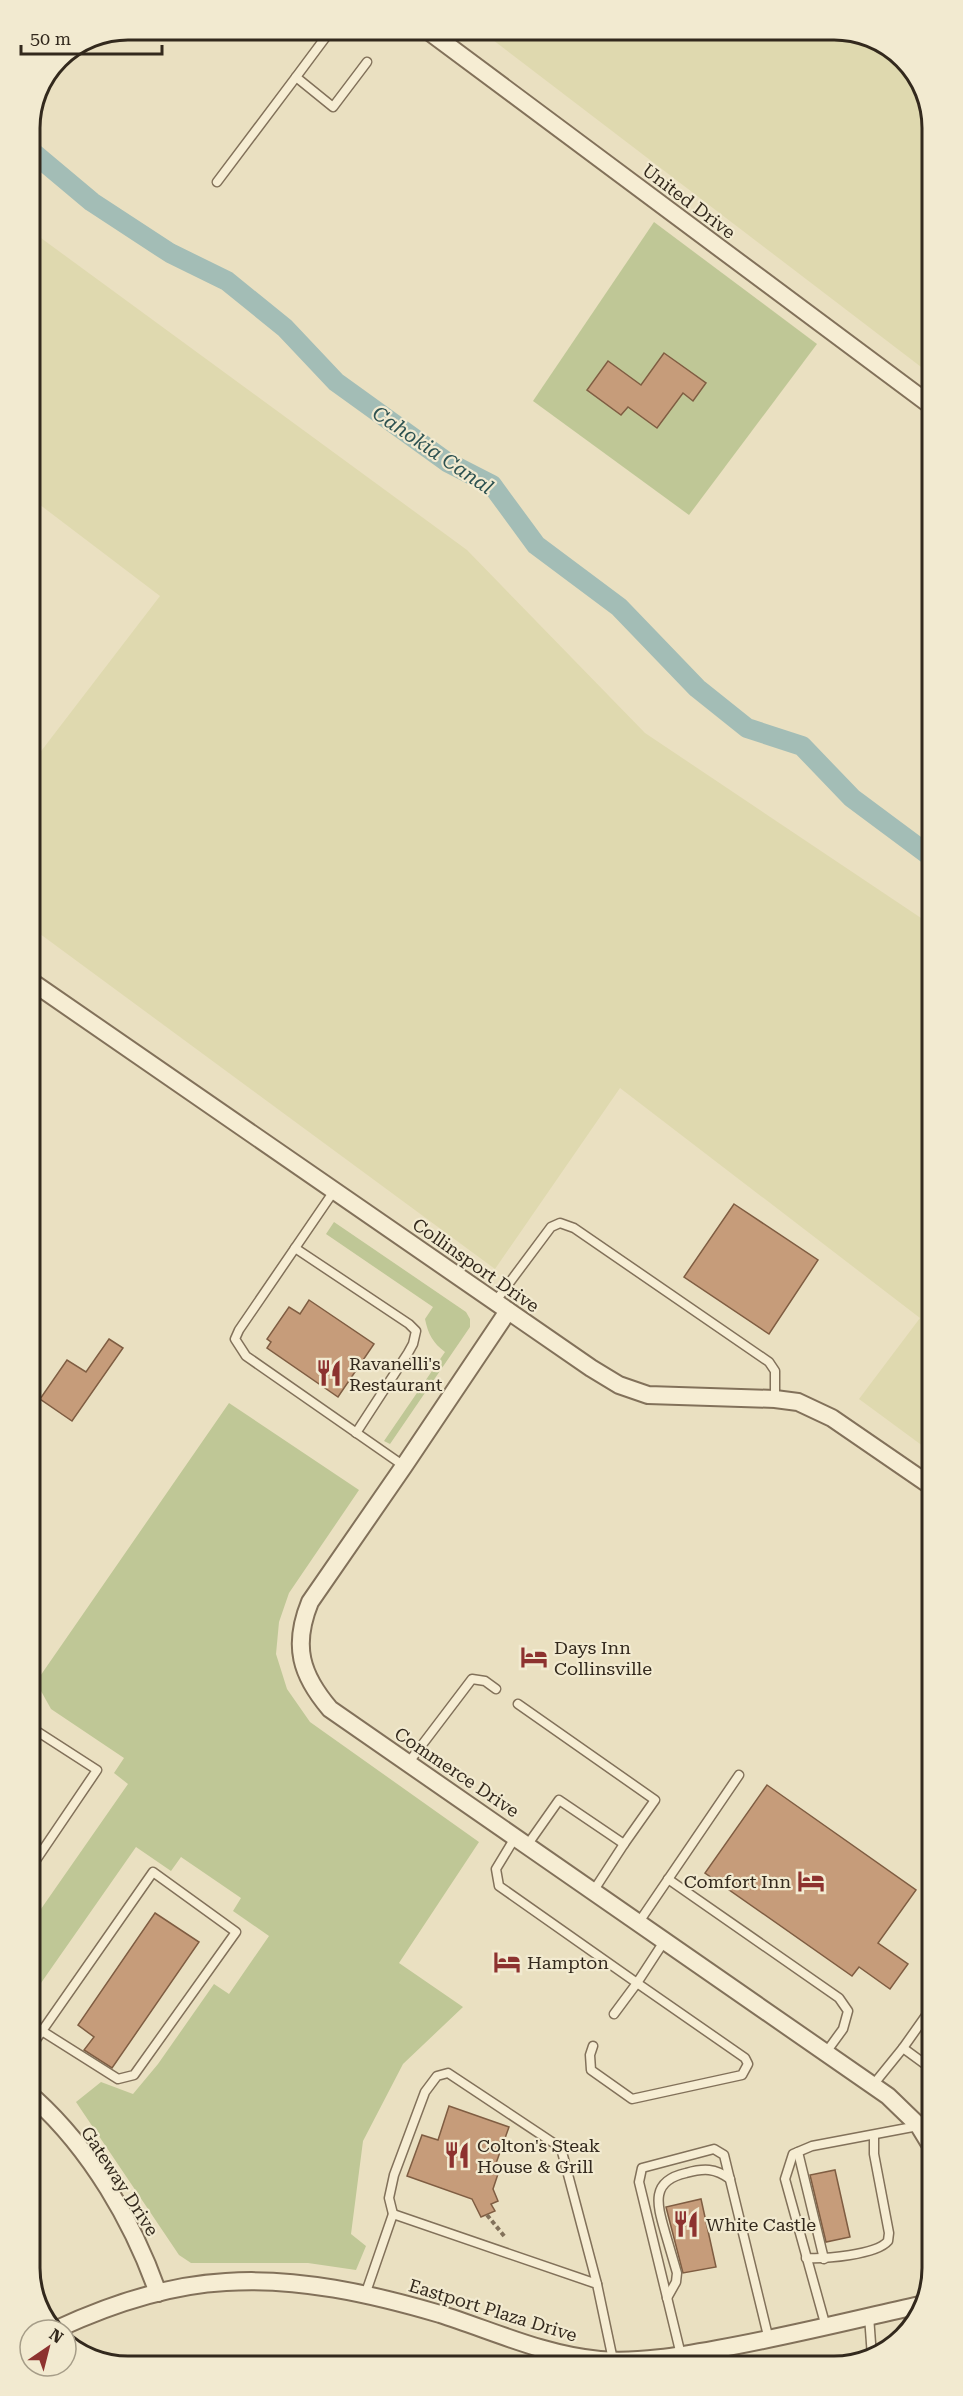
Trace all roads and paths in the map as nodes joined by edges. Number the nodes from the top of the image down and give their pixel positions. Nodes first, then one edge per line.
1 (323, 41) edge
2 (442, 41) edge
3 (367, 62) dead end
4 (296, 77) junction
5 (217, 182) dead end
6 (922, 399) edge
7 (41, 988) edge
8 (334, 1191) junction
9 (295, 1248) junction
10 (501, 1306) junction
11 (776, 1399) junction
12 (356, 1433) junction
13 (405, 1466) junction
14 (922, 1480) edge
15 (496, 1689) dead end
16 (518, 1704) dead end
17 (41, 1734) edge
18 (409, 1762) junction
19 (739, 1776) dead end
20 (522, 1840) junction
21 (624, 1844) junction
22 (41, 1853) edge
23 (668, 1879) junction
24 (594, 1890) junction
25 (639, 1922) junction
26 (666, 1940) junction
27 (637, 1983) junction
28 (614, 2014) dead end
29 (922, 2021) edge
30 (42, 2031) joint
31 (593, 2046) dead end
32 (903, 2048) junction
33 (827, 2051) junction
34 (922, 2062) edge
35 (873, 2085) junction
36 (41, 2105) edge
37 (919, 2126) junction
38 (922, 2131) edge
39 (874, 2135) junction
40 (795, 2153) junction
41 (730, 2179) junction
42 (393, 2214) junction
43 (487, 2215) dead end
44 (507, 2239) dead end
45 (806, 2258) junction
46 (824, 2259) junction
47 (597, 2284) junction
48 (158, 2293) junction
49 (365, 2295) junction
50 (667, 2298) junction
51 (913, 2307) edge
52 (869, 2316) junction
53 (78, 2321) edge
54 (826, 2326) junction
55 (769, 2340) junction
56 (871, 2347) edge
57 (681, 2355) junction
58 (575, 2356) edge
59 (612, 2356) edge
60 (675, 2356) edge

1 - 4 lane
2 - 6 street, United Drive
3 - 4 lane
4 - 5 lane
7 - 8 street, Collinsport Drive
8 - 9 lane
8 - 10 street, Collinsport Drive
9 - 12 lane
9 - 12 lane
10 - 11 street, Collinsport Drive
10 - 11 lane
10 - 13 street, Commerce Drive
11 - 14 street, Collinsport Drive
12 - 13 lane
13 - 18 street, Commerce Drive
15 - 18 lane
16 - 21 lane
17 - 22 lane
18 - 20 street, Commerce Drive
19 - 23 lane
20 - 21 lane
20 - 24 street, Commerce Drive
20 - 27 lane
21 - 24 lane
23 - 25 lane
23 - 33 lane
24 - 25 street, Commerce Drive
25 - 26 street, Commerce Drive
26 - 27 lane
26 - 33 street, Commerce Drive
27 - 28 lane
27 - 31 lane
29 - 32 lane
30 - 30 lane
32 - 34 lane
32 - 35 lane
33 - 35 street, Commerce Drive
35 - 37 street, Commerce Drive
36 - 48 street, Gateway Drive
37 - 38 street, Commerce Drive
37 - 39 lane
39 - 40 lane
39 - 46 lane
40 - 45 lane
40 - 46 lane
41 - 50 lane
41 - 50 lane
41 - 55 lane
42 - 47 lane
42 - 47 lane
42 - 49 lane
43 - 44 path
45 - 46 lane
45 - 54 lane
47 - 59 lane
48 - 49 street, Eastport Plaza Drive
48 - 53 street, Eastport Plaza Drive
49 - 58 street, Eastport Plaza Drive
50 - 57 lane
51 - 52 street, Eastport Plaza Drive
52 - 54 street, Eastport Plaza Drive
52 - 56 lane
54 - 55 street, Eastport Plaza Drive
55 - 57 street, Eastport Plaza Drive
57 - 60 street, Eastport Plaza Drive

